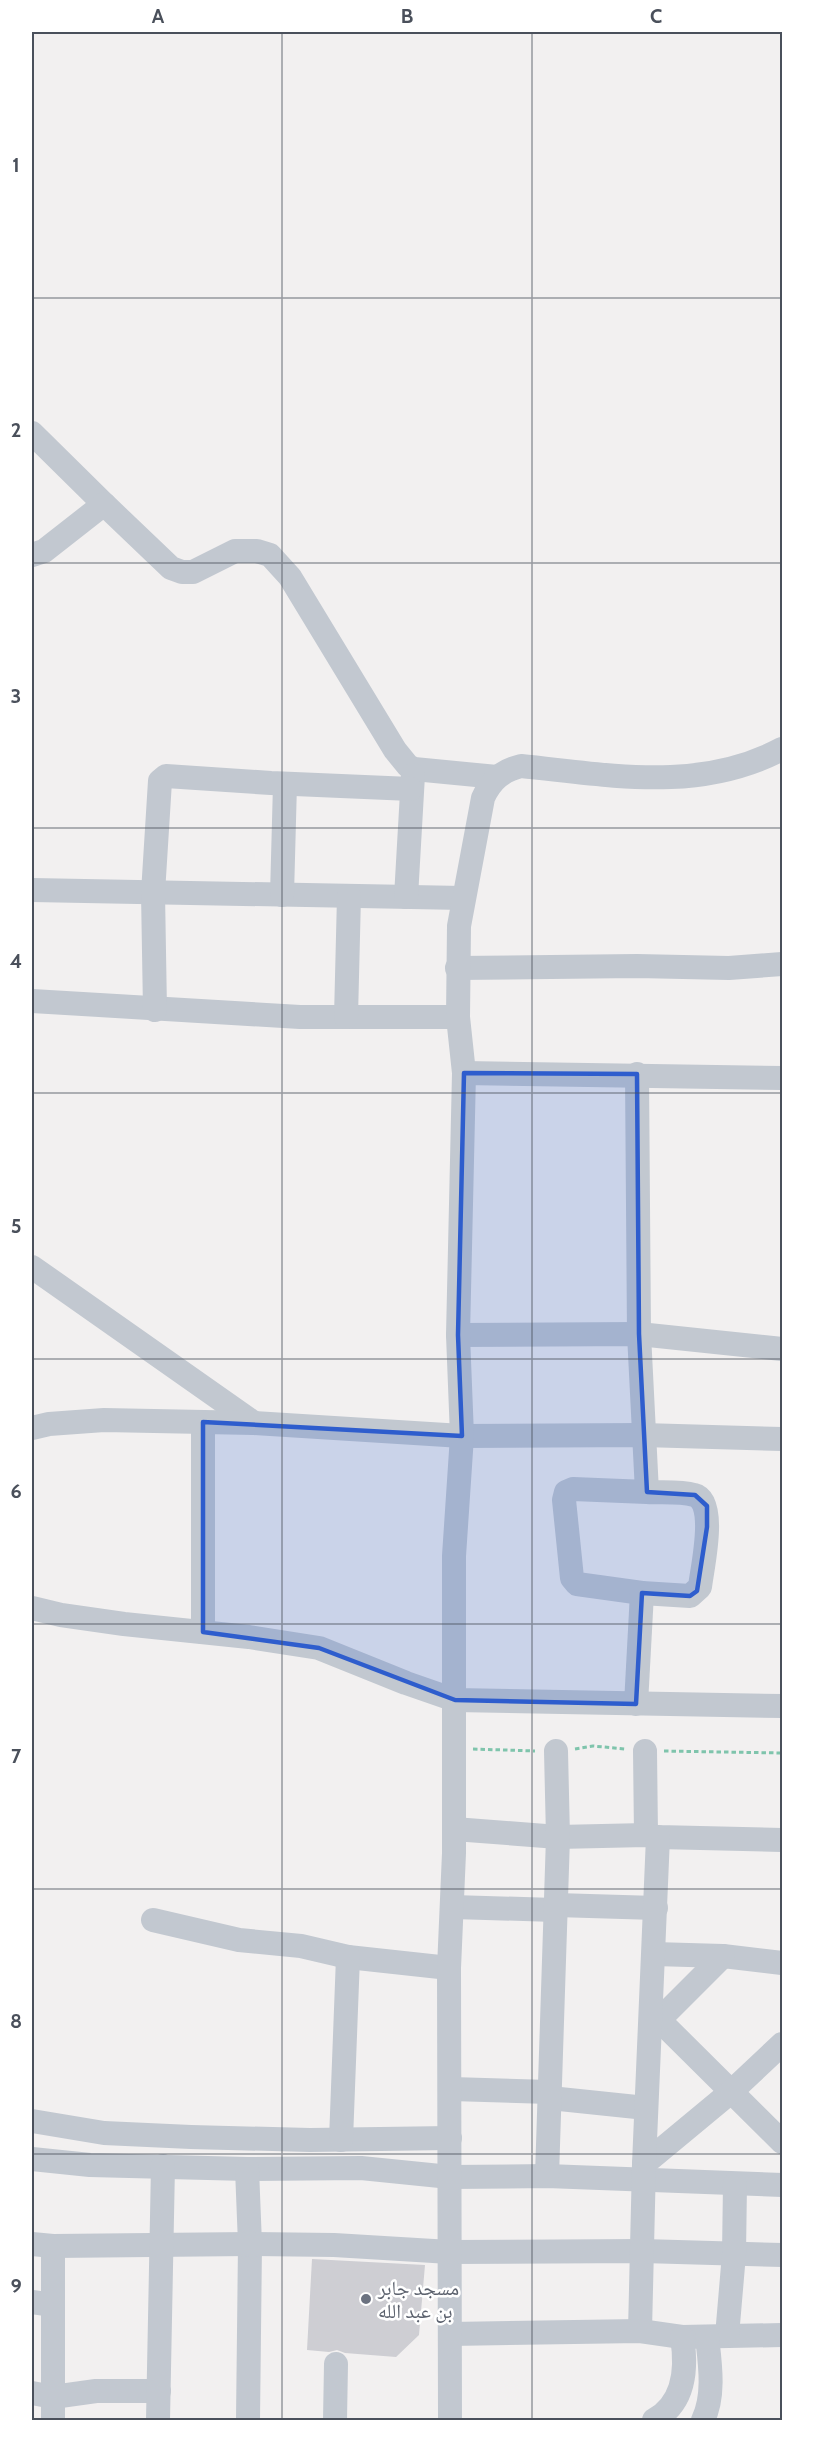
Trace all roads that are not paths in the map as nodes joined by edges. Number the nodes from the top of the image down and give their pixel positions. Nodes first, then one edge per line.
1 (32, 434) edge
2 (104, 504) junction
3 (32, 555) edge
4 (783, 748) edge
5 (497, 777) junction
6 (413, 779) junction
7 (285, 784) junction
8 (32, 890) edge
9 (153, 892) junction
10 (282, 895) junction
11 (349, 896) junction
12 (406, 897) junction
13 (463, 898) junction
14 (783, 964) edge
15 (457, 968) junction
16 (32, 1001) edge
17 (155, 1010) junction
18 (346, 1017) junction
19 (458, 1017) junction
20 (464, 1073) junction
21 (637, 1074) junction
22 (783, 1078) edge
23 (32, 1267) edge
24 (639, 1334) junction
25 (458, 1335) junction
26 (783, 1350) edge
27 (203, 1422) junction
28 (254, 1423) junction
29 (32, 1428) edge
30 (643, 1435) junction
31 (462, 1436) junction
32 (783, 1439) edge
33 (647, 1492) junction
34 (642, 1593) junction
35 (32, 1608) edge
36 (203, 1632) junction
37 (455, 1700) junction
38 (636, 1704) junction
39 (783, 1706) edge
40 (556, 1751) road end
41 (645, 1751) road end
42 (454, 1829) junction
43 (652, 1836) junction
44 (558, 1837) junction
45 (783, 1840) edge
46 (453, 1907) junction
47 (556, 1908) junction
48 (656, 1908) junction
49 (153, 1920) dead end
50 (654, 1954) junction
51 (723, 1956) junction
52 (348, 1957) junction
53 (783, 1963) edge
54 (449, 1968) junction
55 (655, 2016) junction
56 (783, 2044) edge
57 (451, 2089) junction
58 (732, 2091) junction
59 (550, 2095) junction
60 (646, 2108) junction
61 (32, 2121) edge
62 (450, 2138) junction
63 (341, 2140) junction
64 (783, 2142) edge
65 (32, 2159) edge
66 (163, 2166) junction
67 (247, 2169) junction
68 (643, 2172) junction
69 (547, 2176) junction
70 (450, 2177) junction
71 (735, 2184) junction
72 (783, 2185) edge
73 (161, 2244) junction
74 (250, 2244) junction
75 (42, 2245) edge
76 (643, 2251) junction
77 (450, 2252) junction
78 (734, 2254) junction
79 (783, 2255) edge
80 (42, 2304) edge
81 (640, 2331) junction
82 (450, 2334) junction
83 (783, 2335) edge
84 (682, 2337) junction
85 (717, 2337) junction
86 (336, 2364) dead end
87 (159, 2391) junction
88 (42, 2395) edge
89 (53, 2421) edge
90 (158, 2421) edge
91 (248, 2421) edge
92 (335, 2421) edge
93 (450, 2421) edge
94 (654, 2421) edge
95 (703, 2421) edge

1 - 2 street
2 - 3 street
2 - 6 street
4 - 5 street
5 - 6 street
5 - 13 street
6 - 7 street
6 - 12 street
7 - 9 street
7 - 10 street
8 - 9 street
9 - 10 street
9 - 17 street
10 - 11 street
11 - 12 street
11 - 18 street
12 - 13 street
13 - 15 street
14 - 15 street
15 - 19 street
16 - 17 street
17 - 18 street
18 - 19 street
19 - 20 street
20 - 21 street
20 - 25 street
21 - 22 street
21 - 24 street
23 - 28 street
24 - 25 street
24 - 26 street
24 - 30 street
25 - 31 street
27 - 28 street
27 - 29 street
27 - 36 street
28 - 31 street
30 - 31 street
30 - 32 street
30 - 33 street
31 - 37 street
33 - 34 street
33 - 34 street
34 - 38 street
35 - 36 street
36 - 37 street
37 - 38 street
37 - 42 street
38 - 39 street
40 - 44 street
41 - 43 street
42 - 44 street
42 - 46 street
43 - 44 street
43 - 45 street
43 - 48 street
44 - 47 street
46 - 47 street
46 - 54 street
47 - 48 street
47 - 59 street
48 - 50 street
49 - 52 street
50 - 51 street
50 - 55 street
51 - 53 street
51 - 55 street
52 - 54 street
52 - 63 street
54 - 57 street
55 - 58 street
55 - 60 street
56 - 58 street
57 - 59 street
57 - 62 street
58 - 64 street
58 - 68 street
59 - 60 street
59 - 69 street
60 - 68 street
61 - 63 street
62 - 63 street
62 - 70 street
65 - 66 street
66 - 67 street
66 - 73 street
67 - 70 street
67 - 74 street
68 - 69 street
68 - 71 street
68 - 76 street
69 - 70 street
70 - 77 street
71 - 72 street
71 - 78 street
73 - 74 street
73 - 75 street
73 - 87 street
74 - 77 street
74 - 91 street
75 - 80 street
76 - 77 street
76 - 78 street
76 - 81 street
77 - 82 street
78 - 79 street
78 - 85 street
80 - 88 street
81 - 82 street
81 - 84 street
82 - 93 street
83 - 85 street
84 - 85 street
84 - 94 street
85 - 95 street
86 - 92 street
87 - 88 street
87 - 90 street
88 - 89 street

